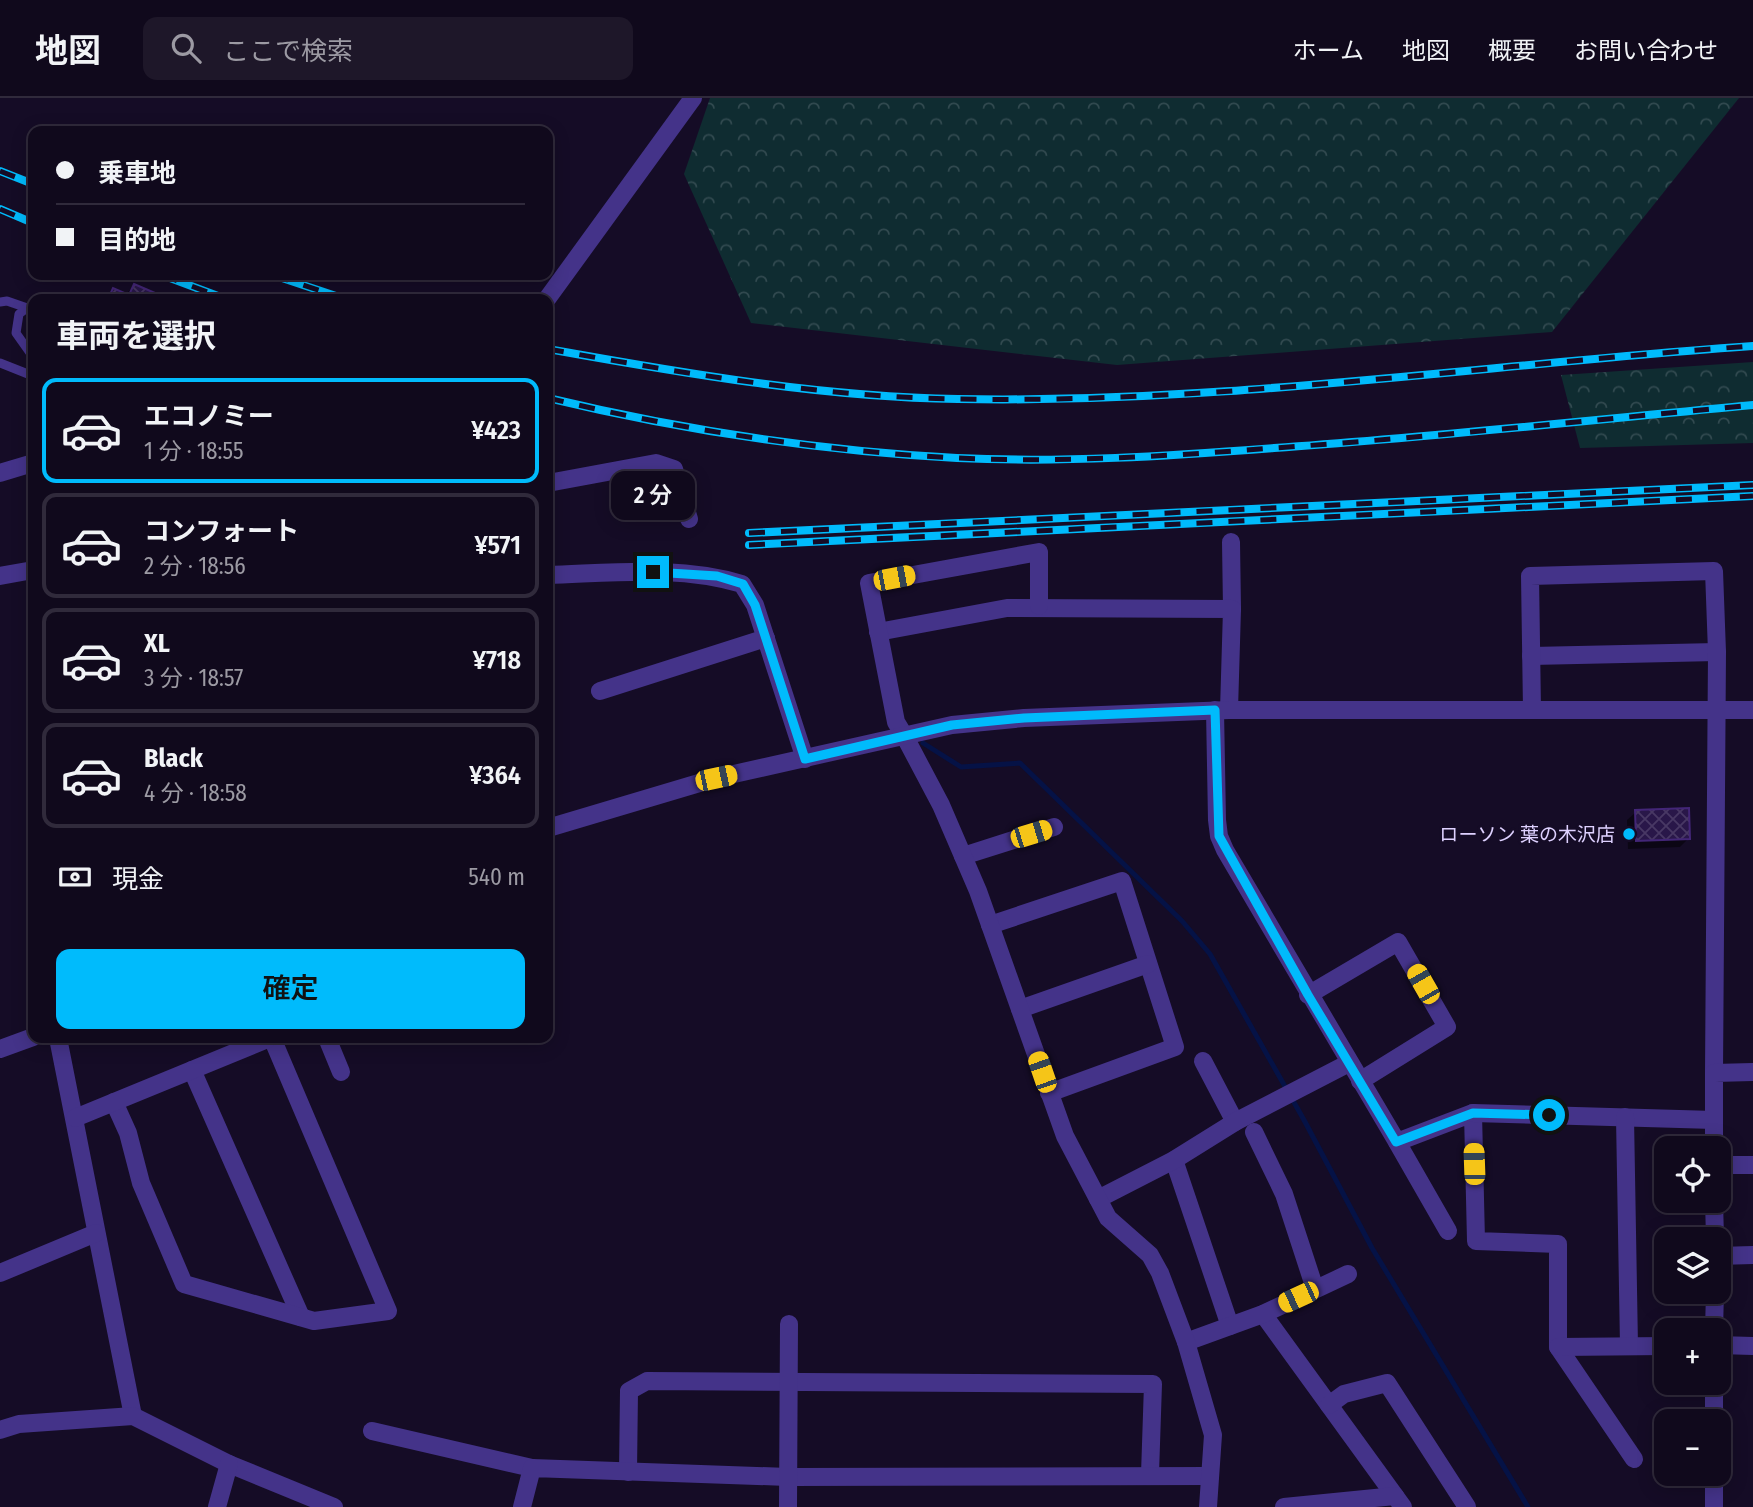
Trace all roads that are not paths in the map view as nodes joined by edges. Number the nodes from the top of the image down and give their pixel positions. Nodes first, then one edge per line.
1 (693, 98) edge
2 (551, 294) edge
3 (0, 302) edge
4 (28, 309) edge
5 (28, 310) edge
6 (28, 350) edge
7 (0, 363) edge
8 (28, 374) edge
9 (28, 465) edge
10 (0, 473) edge
11 (553, 482) edge
12 (689, 519) dead end
13 (1231, 542) dead end
14 (28, 571) edge
15 (553, 575) edge
16 (0, 576) edge
17 (1039, 606) junction
18 (1232, 609) junction
19 (878, 632) junction
20 (766, 638) junction
21 (1717, 652) junction
22 (1531, 656) junction
23 (600, 691) dead end
24 (1222, 710) junction
25 (1532, 710) junction
26 (1717, 710) junction
27 (1753, 710) edge
28 (905, 737) junction
29 (805, 759) junction
30 (553, 827) edge
31 (1054, 827) dead end
32 (963, 856) junction
33 (990, 925) junction
34 (1148, 964) junction
35 (1308, 995) junction
36 (1020, 1009) junction
37 (28, 1039) edge
38 (59, 1043) edge
39 (259, 1043) edge
40 (273, 1043) edge
41 (329, 1043) edge
42 (0, 1049) edge
43 (1203, 1061) dead end
44 (1349, 1063) junction
45 (192, 1070) junction
46 (341, 1072) dead end
47 (1753, 1072) edge
48 (1714, 1073) junction
49 (1360, 1081) junction
50 (1049, 1093) junction
51 (114, 1102) junction
52 (1473, 1113) junction
53 (1625, 1117) junction
54 (75, 1118) junction
55 (1714, 1120) junction
56 (1235, 1122) junction
57 (1254, 1132) dead end
58 (1714, 1136) edge
59 (1396, 1142) junction
60 (1174, 1160) junction
61 (1731, 1165) edge
62 (1753, 1165) edge
63 (1098, 1199) junction
64 (1448, 1231) dead end
65 (96, 1233) junction
66 (1753, 1255) edge
67 (1731, 1256) edge
68 (0, 1273) edge
69 (1348, 1274) dead end
70 (1315, 1289) junction
71 (1263, 1314) junction
72 (300, 1317) junction
73 (789, 1324) dead end
74 (1230, 1326) junction
75 (1186, 1342) junction
76 (1731, 1345) edge
77 (1629, 1346) junction
78 (1654, 1346) edge
79 (1753, 1346) edge
80 (1558, 1347) junction
81 (789, 1382) junction
82 (1329, 1405) junction
83 (133, 1416) junction
84 (0, 1430) edge
85 (372, 1431) dead end
86 (1634, 1459) dead end
87 (229, 1464) junction
88 (532, 1468) junction
89 (628, 1472) junction
90 (1150, 1474) junction
91 (1210, 1476) junction
92 (788, 1477) junction
93 (1714, 1486) edge
94 (1399, 1502) edge
95 (217, 1507) edge
96 (334, 1507) edge
97 (522, 1507) edge
98 (788, 1507) edge
99 (1208, 1507) edge
100 (1284, 1507) edge
101 (1467, 1507) edge
102 (1714, 1507) edge

1 - 2 street
3 - 4 lane
5 - 6 lane
7 - 8 lane
9 - 10 street
11 - 12 street
13 - 18 street
14 - 16 street
15 - 20 street
17 - 18 street
17 - 19 street
17 - 19 street
18 - 24 street
19 - 28 street
20 - 23 street
20 - 29 street
21 - 22 street
21 - 22 street
21 - 26 street
22 - 25 street
24 - 25 street
24 - 28 street
24 - 35 street
25 - 26 street
26 - 27 street
26 - 48 street
28 - 29 street
28 - 32 street
29 - 30 street
31 - 32 street
32 - 33 street
33 - 34 street
33 - 36 street
34 - 36 street
34 - 50 street
35 - 44 street
35 - 49 street
36 - 50 street
37 - 42 street
38 - 54 street
39 - 45 street
40 - 72 street
41 - 46 street
43 - 56 street
44 - 49 street
44 - 56 street
45 - 51 street
45 - 72 street
47 - 48 street
48 - 55 street
49 - 59 street
50 - 63 street
51 - 54 street
51 - 72 street
52 - 53 street
52 - 59 street
52 - 80 street
53 - 55 street
53 - 77 street
54 - 65 street
55 - 58 street
56 - 60 street
57 - 70 street
59 - 64 street
60 - 63 street
60 - 74 street
61 - 62 street
63 - 75 street
65 - 68 street
65 - 83 street
66 - 67 street
69 - 70 street
70 - 71 street
71 - 74 street
71 - 82 street
73 - 81 street
74 - 75 street
75 - 91 street
76 - 79 street
77 - 78 street
77 - 80 street
80 - 86 street
81 - 89 street
81 - 90 street
81 - 92 street
82 - 94 street
82 - 101 street
83 - 84 street
83 - 87 street
85 - 88 street
87 - 95 street
87 - 96 street
88 - 89 street
88 - 97 street
89 - 92 street
90 - 91 street
90 - 92 street
91 - 99 street
92 - 98 street
93 - 102 street
94 - 100 street

